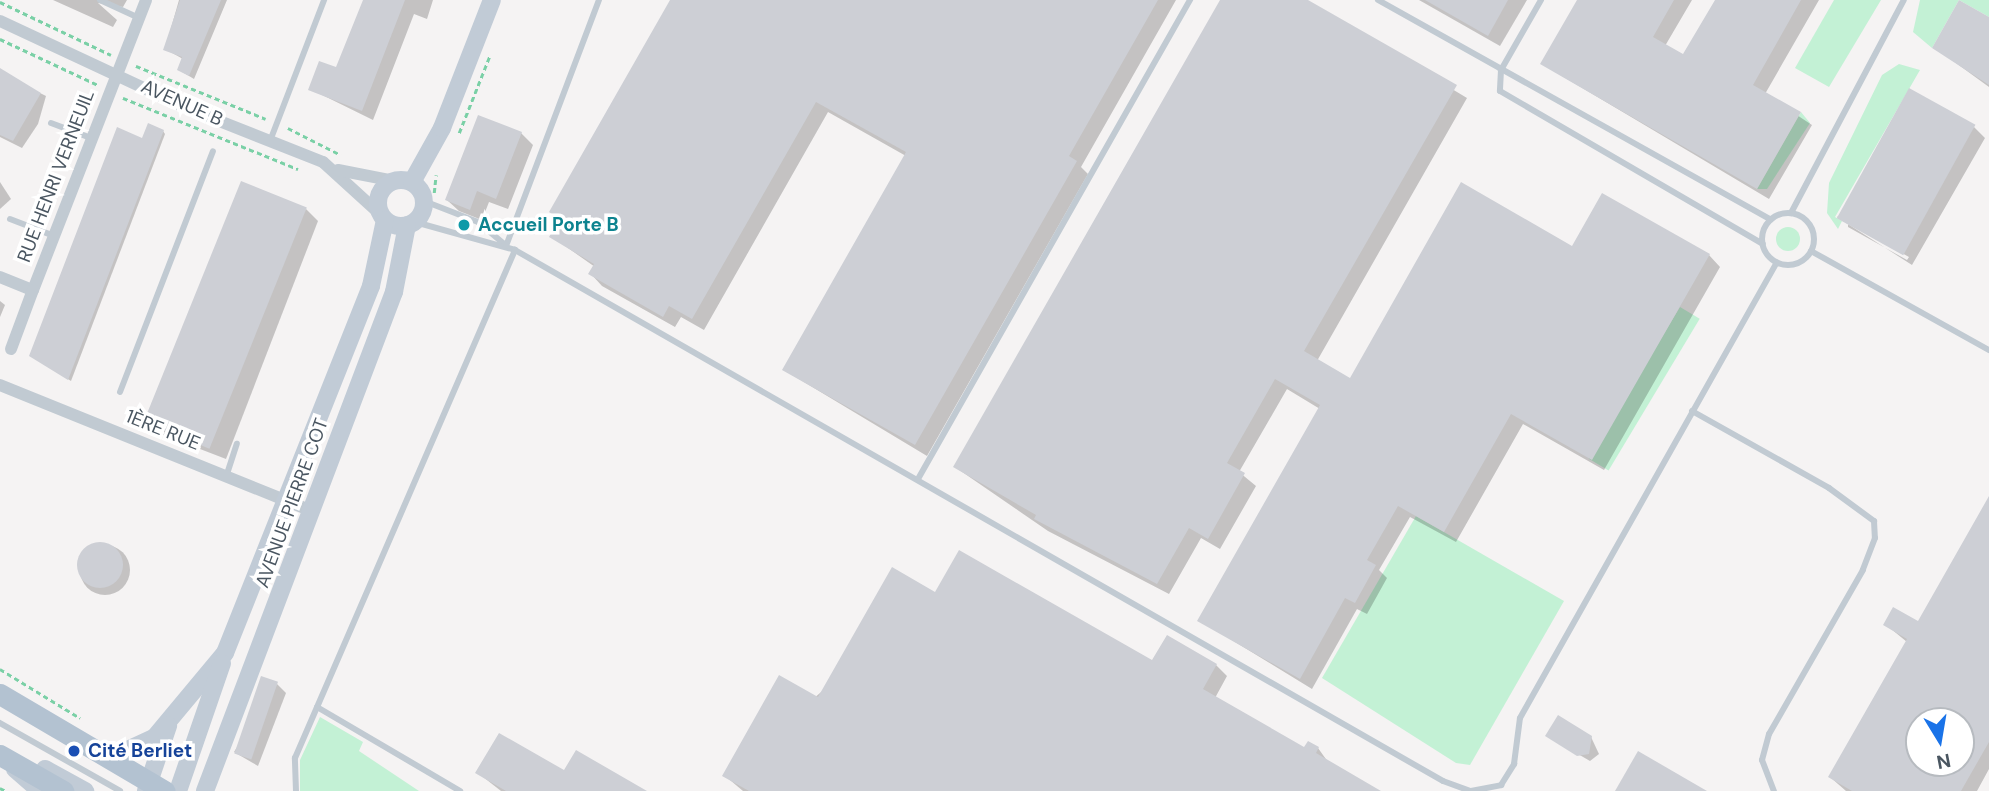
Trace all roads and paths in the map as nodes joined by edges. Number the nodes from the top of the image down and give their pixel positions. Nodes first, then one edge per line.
1 (100, 0) edge
2 (146, 0) edge
3 (324, 0) edge
4 (492, 0) edge
5 (599, 0) edge
6 (1190, 0) edge
7 (1378, 0) edge
8 (1541, 0) edge
9 (1904, 0) edge
10 (0, 2) edge
11 (139, 18) junction
12 (0, 21) edge
13 (0, 39) edge
14 (108, 53) dead end
15 (138, 67) dead end
16 (1501, 70) junction
17 (114, 75) junction
18 (109, 91) junction
19 (51, 123) dead end
20 (276, 123) junction
21 (91, 138) junction
22 (270, 141) junction
23 (213, 151) dead end
24 (348, 159) dead end
25 (338, 170) junction
26 (310, 172) dead end
27 (403, 181) junction
28 (424, 201) junction
29 (1791, 213) junction
30 (382, 217) junction
31 (10, 219) dead end
32 (1771, 220) junction
33 (411, 224) junction
34 (54, 236) junction
35 (1763, 244) junction
36 (506, 246) junction
37 (515, 250) junction
38 (1811, 251) junction
39 (1777, 262) junction
40 (0, 276) edge
41 (33, 290) junction
42 (11, 349) dead end
43 (1989, 350) edge
44 (0, 385) edge
45 (120, 392) dead end
46 (1692, 411) junction
47 (237, 444) dead end
48 (226, 477) junction
49 (918, 479) junction
50 (286, 501) junction
51 (312, 511) junction
52 (225, 653) junction
53 (0, 694) edge
54 (317, 706) junction
55 (171, 720) junction
56 (0, 723) edge
57 (100, 752) junction
58 (3, 757) edge
59 (0, 788) edge
60 (154, 788) edge
61 (6, 791) edge
62 (40, 791) edge
63 (63, 791) edge
64 (85, 791) edge
65 (120, 791) edge
66 (178, 791) edge
67 (205, 791) edge
68 (296, 791) edge
69 (460, 791) edge
70 (1774, 791) edge

1 - 11 lane
2 - 11 street, RUE HENRI VERNEUIL
3 - 20 lane
4 - 27 street
5 - 36 lane
6 - 49 lane
7 - 16 lane
8 - 16 lane
9 - 29 lane
10 - 14 path
11 - 17 street, RUE HENRI VERNEUIL
12 - 17 street, AVENUE B
13 - 18 path, AVENUE B
15 - 20 path, AVENUE B
16 - 32 lane
16 - 35 lane
17 - 18 street, RUE HENRI VERNEUIL
17 - 22 street, AVENUE B
18 - 21 street, RUE HENRI VERNEUIL
18 - 26 path, AVENUE B
19 - 21 lane
20 - 22 lane
20 - 24 path, AVENUE B
21 - 34 street, RUE HENRI VERNEUIL
22 - 25 street, AVENUE B
23 - 45 lane
25 - 27 street, AVENUE B
25 - 30 street, AVENUE B
27 - 28 street
27 - 30 street
28 - 33 street
28 - 36 lane
29 - 32 lane
29 - 38 lane
30 - 33 street
30 - 50 street, AVENUE PIERRE COT
31 - 34 lane
32 - 35 lane
33 - 36 lane
33 - 51 street, AVENUE PIERRE COT
34 - 41 street, RUE HENRI VERNEUIL
35 - 39 lane
36 - 37 lane
37 - 49 lane
37 - 54 lane
38 - 39 lane
38 - 43 lane
39 - 46 lane
40 - 41 street, RUE HENRI VERNEUIL
41 - 42 street, RUE HENRI VERNEUIL
44 - 48 street, 1ÈRE RUE
46 - 49 lane
46 - 70 lane
47 - 48 lane
48 - 50 street, 1ÈRE RUE
50 - 51 street, 1ÈRE RUE
50 - 52 street, AVENUE PIERRE COT
51 - 67 street, AVENUE PIERRE COT
52 - 55 street, AVENUE PIERRE COT
52 - 66 street, AVENUE PIERRE COT
53 - 57 main road
54 - 68 lane
54 - 69 lane
55 - 57 street, AVENUE PIERRE COT
55 - 60 street, AVENUE PIERRE COT
56 - 65 lane
57 - 60 main road
58 - 62 street
58 - 63 main road
58 - 64 street
59 - 61 path

